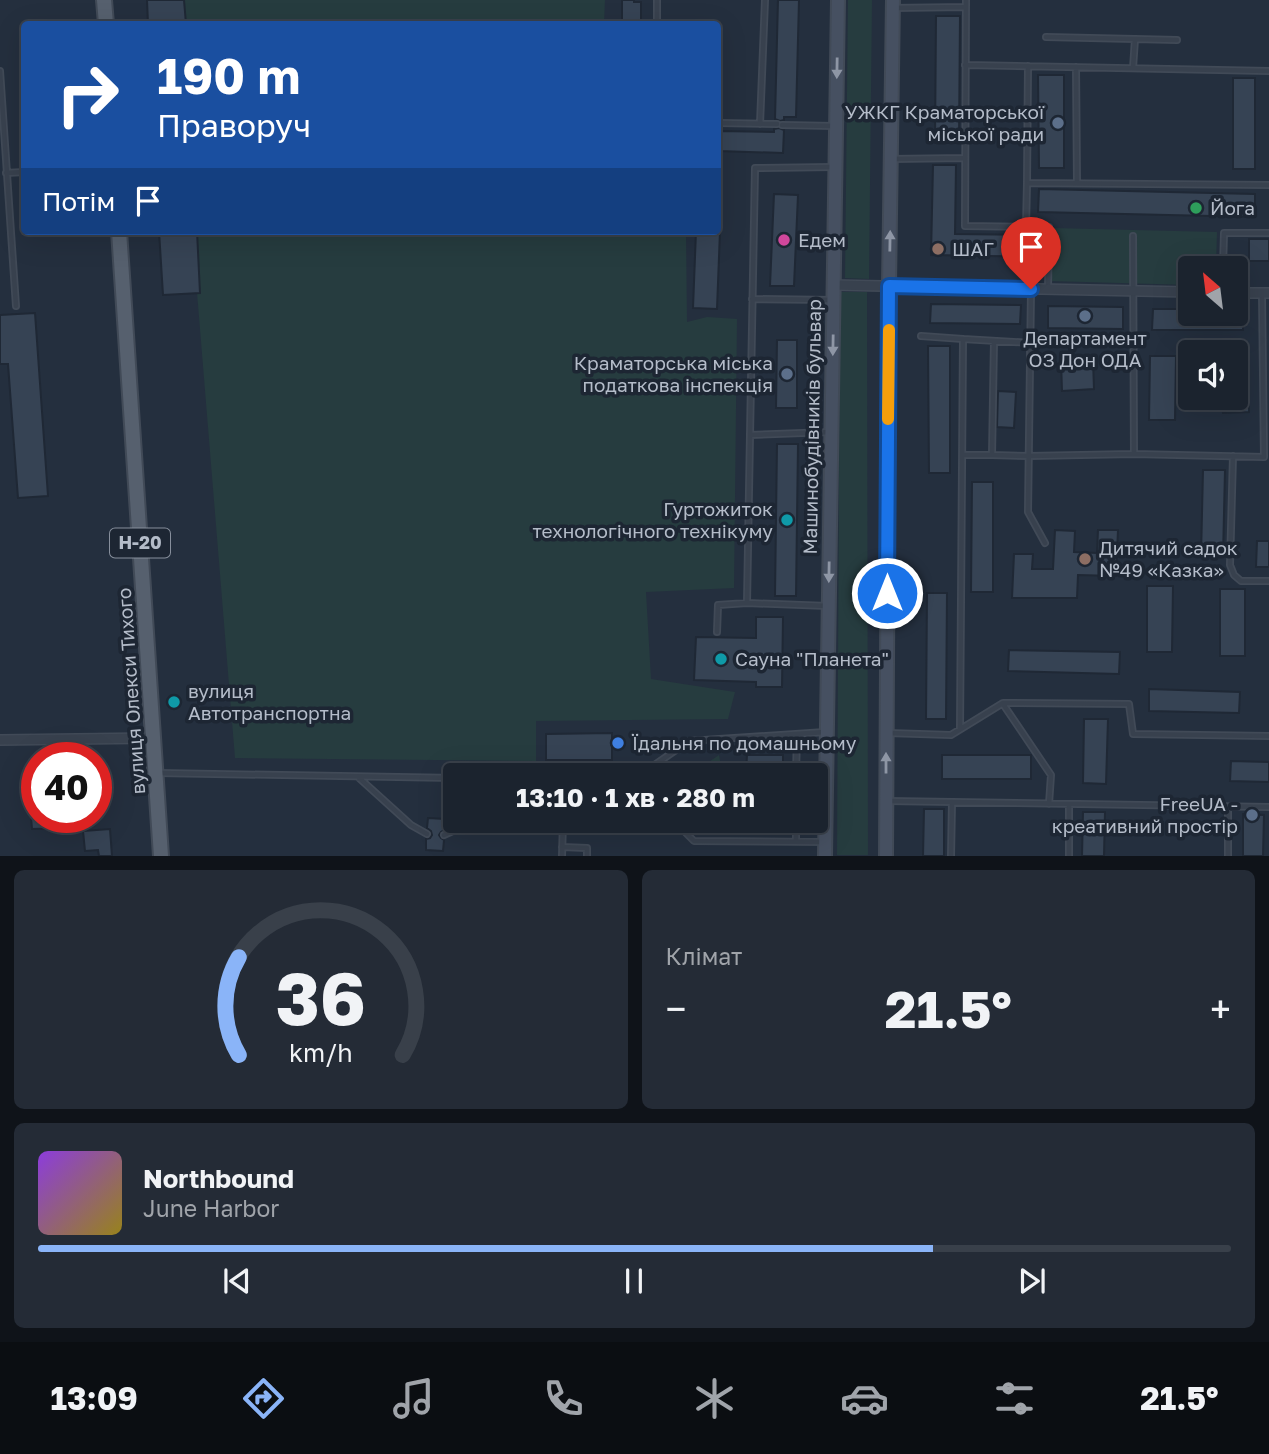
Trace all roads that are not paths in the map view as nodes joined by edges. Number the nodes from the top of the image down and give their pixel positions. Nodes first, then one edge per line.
1 (104, 0) edge
2 (657, 0) edge
3 (765, 0) edge
4 (838, 0) edge
5 (966, 0) edge
6 (893, 4) edge
7 (965, 7) junction
8 (106, 21) edge
9 (657, 21) edge
10 (1046, 37) dead end
11 (1135, 39) junction
12 (1177, 40) dead end
13 (965, 65) junction
14 (1028, 66) junction
15 (1076, 67) junction
16 (1133, 68) junction
17 (0, 71) edge
18 (1269, 71) edge
19 (721, 123) edge
20 (761, 124) junction
21 (836, 127) junction
22 (965, 158) junction
23 (891, 159) junction
24 (835, 167) junction
25 (6, 173) junction
26 (21, 173) edge
27 (1027, 183) junction
28 (1077, 183) junction
29 (1269, 185) edge
30 (1026, 227) junction
31 (1269, 233) edge
32 (119, 235) edge
33 (1133, 236) dead end
34 (1223, 256) edge
35 (834, 285) junction
36 (889, 286) junction
37 (1031, 289) junction
38 (1048, 289) junction
39 (1133, 291) junction
40 (1178, 292) edge
41 (1248, 293) edge
42 (1266, 293) edge
43 (752, 299) junction
44 (833, 300) junction
45 (16, 306) dead end
46 (921, 336) dead end
47 (963, 339) junction
48 (994, 341) junction
49 (1031, 343) junction
50 (1266, 355) edge
51 (831, 432) junction
52 (751, 435) junction
53 (1134, 454) junction
54 (962, 455) junction
55 (992, 455) junction
56 (1029, 456) junction
57 (1233, 456) junction
58 (1045, 543) dead end
59 (1269, 582) edge
60 (747, 603) junction
61 (829, 606) junction
62 (718, 632) dead end
63 (1003, 703) junction
64 (960, 730) junction
65 (826, 732) junction
66 (886, 733) junction
67 (797, 734) junction
68 (1269, 736) edge
69 (153, 738) junction
70 (82, 739) junction
71 (0, 740) edge
72 (82, 742) edge
73 (657, 763) edge
74 (796, 763) edge
75 (156, 773) junction
76 (357, 776) junction
77 (443, 778) edge
78 (887, 801) junction
79 (952, 802) junction
80 (1049, 804) junction
81 (1069, 804) junction
82 (1228, 807) junction
83 (1269, 807) edge
84 (448, 833) edge
85 (563, 833) edge
86 (686, 833) edge
87 (796, 833) edge
88 (427, 834) dead end
89 (444, 835) dead end
90 (796, 842) junction
91 (562, 847) junction
92 (825, 849) edge
93 (161, 856) edge
94 (562, 856) edge
95 (587, 856) edge
96 (886, 856) edge
97 (951, 856) edge
98 (1069, 856) edge
99 (1228, 856) edge

1 - 8 main road
2 - 9 lane
3 - 20 lane
4 -> 21 street, Машинобудівників бульвар
5 - 7 lane
6 - 7 lane
6 - 23 street
7 - 13 lane
10 - 11 lane
11 - 12 lane
11 - 16 lane
13 - 14 lane
13 - 22 lane
14 - 15 lane
14 - 27 lane
15 - 16 lane
15 - 28 lane
16 - 18 lane
17 - 25 lane
19 - 20 lane
20 - 21 lane
21 - 24 street, Машинобудівників бульвар
22 - 23 lane
22 - 30 lane
36 -> 23 street
24 - 35 street, Машинобудівників бульвар
24 - 43 lane
25 - 26 lane
25 - 45 lane
27 - 28 lane
27 - 30 lane
28 - 29 lane
30 - 38 lane
31 - 34 lane
32 - 69 main road, вулиця Олекси Тихого / Н-20
33 - 39 lane
35 - 36 street
35 - 44 street, Машинобудівників бульвар
36 - 37 street
36 - 66 street
37 - 38 street
37 - 49 lane
38 - 39 street
39 - 40 street
39 - 53 lane
41 - 42 street
42 - 50 lane
43 - 44 lane
43 - 52 lane
44 -> 51 street, Машинобудівників бульвар
46 - 47 lane
47 - 48 lane
47 - 54 lane
48 - 49 lane
48 - 55 lane
49 - 56 lane
50 - 57 lane
51 - 52 lane
51 -> 61 street, Машинобудівників бульвар
52 - 60 lane
53 - 56 lane
53 - 57 lane
54 - 55 lane
54 - 64 lane
55 - 56 lane
56 - 58 lane
57 - 59 lane
60 - 61 lane
60 - 62 lane
61 - 65 street, Машинобудівників бульвар
63 - 64 lane
63 - 68 lane
63 - 80 lane
64 - 66 lane
65 - 67 lane
65 - 92 street, Машинобудівників бульвар
78 -> 66 street
67 - 73 lane
67 - 74 lane
69 - 70 street
69 - 75 main road, вулиця Олекси Тихого / Н-20
70 - 71 street
70 - 72 lane
75 - 76 lane
75 - 93 main road, вулиця Олекси Тихого / Н-20
76 - 77 lane
76 - 88 lane
78 - 79 lane
78 - 96 street
79 - 80 lane
79 - 97 lane
80 - 81 lane
81 - 82 lane
81 - 98 lane
82 - 83 lane
82 - 99 lane
84 - 89 lane
85 - 91 lane
86 - 90 lane
87 - 90 lane
90 - 92 lane
91 - 94 lane
91 - 95 lane

